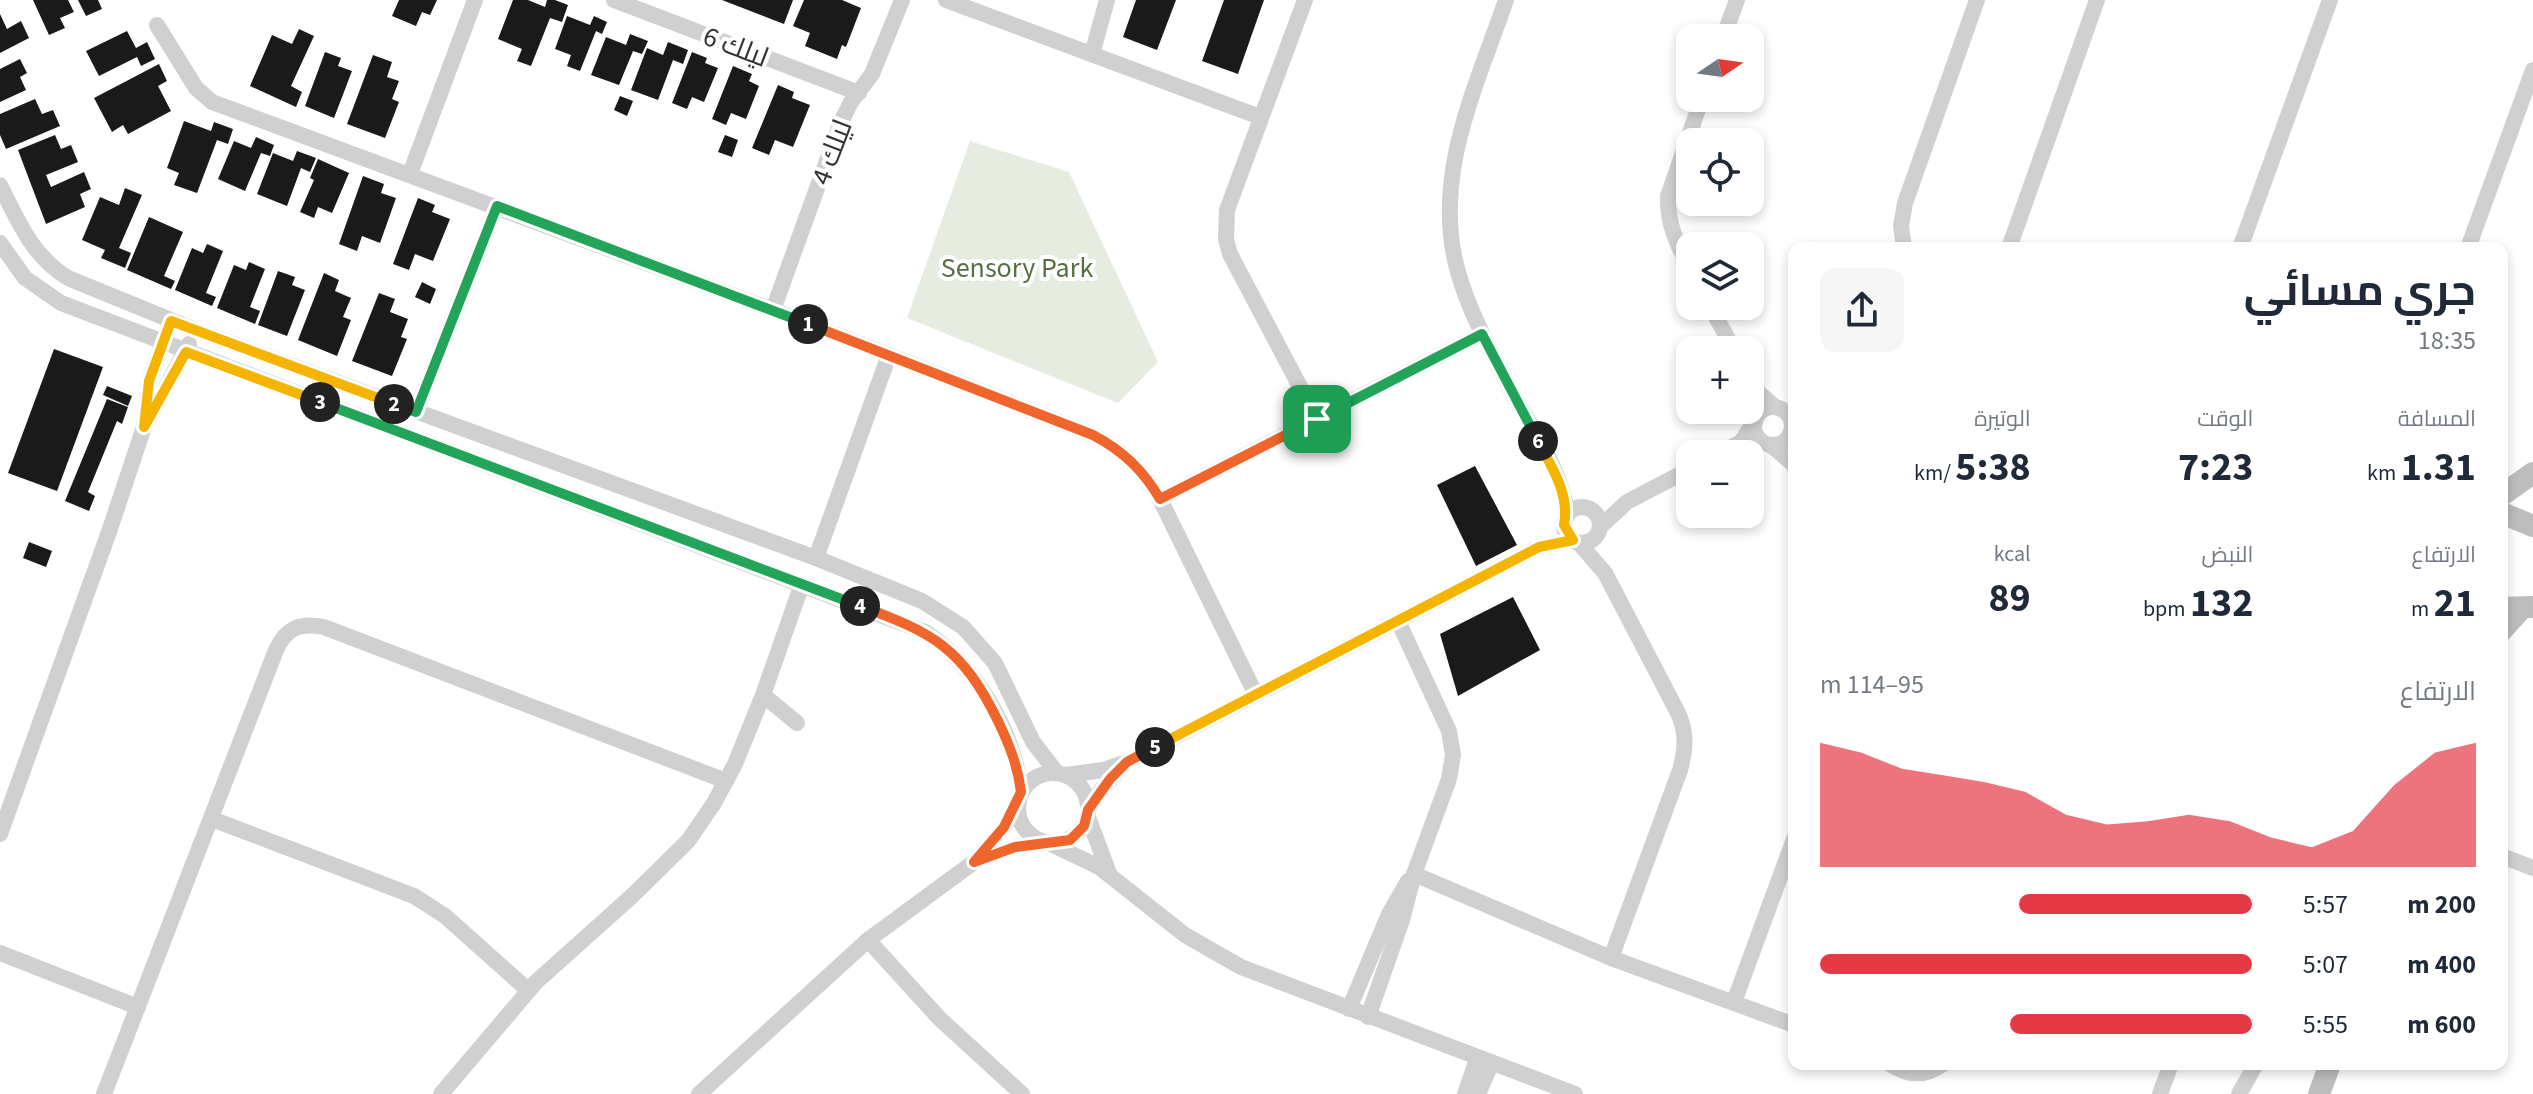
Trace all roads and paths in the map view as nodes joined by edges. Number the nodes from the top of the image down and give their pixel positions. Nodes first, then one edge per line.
1 (475, 0) edge
2 (614, 0) edge
3 (902, 0) edge
4 (946, 0) edge
5 (1107, 0) edge
6 (1305, 0) edge
7 (1506, 0) edge
8 (1737, 0) edge
9 (1977, 0) edge
10 (2097, 0) edge
11 (2331, 3) edge
12 (1728, 24) edge
13 (157, 25) dead end
14 (1092, 54) junction
15 (2533, 70) edge
16 (859, 93) junction
17 (1697, 112) edge
18 (1260, 117) junction
19 (410, 174) junction
20 (0, 185) edge
21 (497, 206) junction
22 (1676, 241) edge
23 (1903, 242) edge
24 (2011, 242) edge
25 (2242, 242) edge
26 (2470, 242) edge
27 (0, 243) edge
28 (773, 310) junction
29 (171, 321) junction
30 (195, 330) junction
31 (1482, 334) junction
32 (162, 342) junction
33 (186, 352) junction
34 (889, 355) junction
35 (1764, 392) edge
36 (1783, 407) edge
37 (416, 412) junction
38 (1317, 419) junction
39 (1757, 424) edge
40 (144, 427) junction
41 (1788, 436) edge
42 (1764, 444) edge
43 (1769, 444) junction
44 (1788, 458) edge
45 (2533, 473) edge
46 (1676, 476) edge
47 (1560, 484) junction
48 (2508, 491) edge
49 (1160, 499) junction
50 (1627, 502) junction
51 (1587, 508) junction
52 (2508, 516) edge
53 (1566, 518) junction
54 (2533, 526) edge
55 (1599, 530) junction
56 (763, 539) junction
57 (1576, 541) junction
58 (1539, 547) junction
59 (816, 558) junction
60 (752, 566) junction
61 (1605, 573) junction
62 (802, 584) junction
63 (2524, 607) edge
64 (1398, 621) junction
65 (2508, 624) edge
66 (1255, 693) junction
67 (763, 695) junction
68 (797, 723) dead end
69 (1127, 762) junction
70 (1062, 774) junction
71 (726, 781) junction
72 (1020, 796) junction
73 (1088, 813) junction
74 (212, 819) junction
75 (0, 834) edge
76 (1047, 843) junction
77 (1788, 855) edge
78 (2508, 858) edge
79 (974, 862) junction
80 (2533, 868) edge
81 (1414, 874) junction
82 (1110, 875) junction
83 (868, 940) junction
84 (0, 953) edge
85 (1611, 958) junction
86 (528, 990) junction
87 (1734, 1002) junction
88 (138, 1007) junction
89 (1349, 1009) junction
90 (1368, 1017) junction
91 (1788, 1023) edge
92 (1484, 1062) junction
93 (1904, 1070) edge
94 (1934, 1070) edge
95 (2169, 1070) edge
96 (2253, 1070) edge
97 (2328, 1070) edge
98 (1018, 1093) edge
99 (104, 1094) edge
100 (441, 1094) edge
101 (699, 1094) edge
102 (1465, 1094) edge
103 (1478, 1094) edge
104 (1575, 1094) edge
105 (2160, 1094) edge
106 (2239, 1094) edge
107 (2319, 1094) edge

1 - 19 street
2 - 16 street, ليلك 6
3 - 16 street, ليلك 4
4 - 14 street
5 - 14 street
6 - 18 street
7 - 31 street
8 - 12 street
9 - 23 street
10 - 24 street
11 - 25 street
13 - 19 street
14 - 18 street
15 - 26 street
16 - 28 street, ليلك 4
17 - 22 street
18 - 38 street
19 - 21 street
20 - 29 street
21 - 28 street
21 - 37 street
27 - 32 street
28 - 34 street
29 - 30 street
29 - 32 street
30 - 33 street
30 - 37 street
31 - 38 street
31 - 47 street
32 - 33 street
32 - 40 street
33 - 40 street
33 - 60 street
34 - 49 street
34 - 59 street
35 - 36 street
37 - 56 street
38 - 49 street
39 - 43 street
40 - 75 street
41 - 43 street
42 - 43 street
43 - 44 street
45 - 48 street
46 - 50 street
47 - 51 street
47 - 53 street
49 - 66 street
50 - 51 street
50 - 55 street
51 - 53 street
51 - 55 street
52 - 54 street
53 - 57 street
53 - 58 street
55 - 57 street
55 - 61 street
56 - 59 street
56 - 60 street
57 - 58 street
57 - 61 street
58 - 64 street
59 - 70 street
60 - 62 street
61 - 85 street
62 - 67 street
62 - 72 street
63 - 65 street
64 - 66 street
64 - 81 street
66 - 69 street
67 - 68 street
67 - 71 street
69 - 70 street
69 - 73 street
70 - 72 street
70 - 73 street
71 - 74 street
71 - 86 street
72 - 76 street
72 - 79 street
73 - 76 street
73 - 82 street
74 - 86 street
74 - 88 street
76 - 79 street
76 - 82 street
77 - 87 street
78 - 80 street
79 - 83 street
81 - 85 street
81 - 89 street
81 - 90 street
82 - 89 street
83 - 98 street
83 - 101 street
84 - 88 street
85 - 87 street
86 - 100 street
87 - 91 street
88 - 99 street
89 - 90 street
90 - 92 street
92 - 102 street
92 - 103 street
92 - 104 street
93 - 94 street
95 - 105 street
96 - 106 street
97 - 107 street

